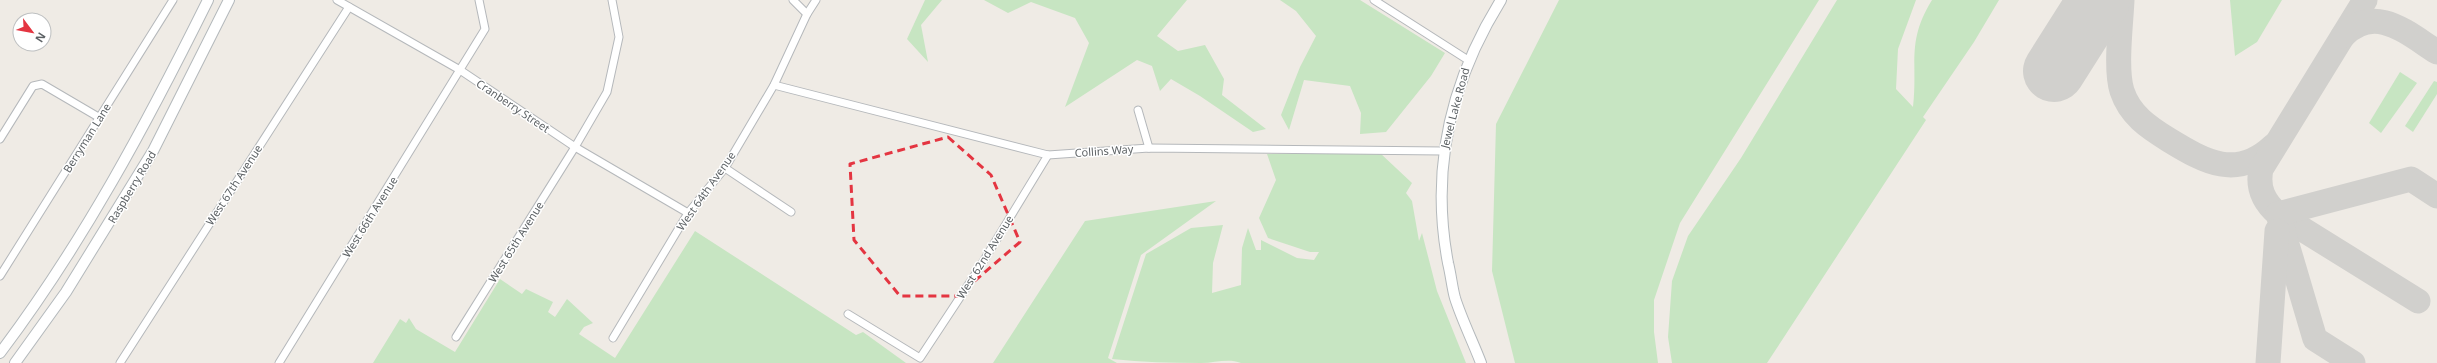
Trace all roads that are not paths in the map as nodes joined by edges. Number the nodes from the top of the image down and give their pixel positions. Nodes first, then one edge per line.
1 (173, 0) edge
2 (208, 0) edge
3 (229, 0) edge
4 (337, 0) edge
5 (479, 0) edge
6 (612, 0) edge
7 (793, 0) edge
8 (816, 0) edge
9 (1374, 0) edge
10 (1501, 0) edge
11 (349, 7) junction
12 (807, 14) junction
13 (1468, 60) junction
14 (460, 70) junction
15 (774, 85) junction
16 (1138, 110) dead end
17 (100, 118) junction
18 (0, 139) edge
19 (575, 147) junction
20 (1149, 148) junction
21 (1443, 151) junction
22 (1048, 155) junction
23 (725, 168) junction
24 (791, 212) dead end
25 (688, 213) junction
26 (0, 276) edge
27 (848, 314) dead end
28 (456, 337) dead end
29 (613, 338) dead end
30 (0, 353) edge
31 (15, 363) edge
32 (120, 363) edge
33 (279, 363) edge
34 (1482, 363) edge

1 - 17 street, Berryman Lane
2 - 30 main road, Raspberry Road
3 - 31 main road, Raspberry Road
4 - 11 street, Cranberry Street
5 - 14 street, West 66th Avenue
6 - 19 street, West 65th Avenue
7 - 12 street
8 - 12 street, West 64th Avenue
9 - 13 street
10 - 13 main road, Jewel Lake Road
11 - 14 street, Cranberry Street
11 - 32 street, West 67th Avenue
12 - 15 street, West 64th Avenue
13 - 21 main road, Jewel Lake Road
14 - 19 street, Cranberry Street
14 - 33 street, West 66th Avenue
15 - 22 street, Collins Way
15 - 23 street, West 64th Avenue
16 - 20 street
17 - 18 street
17 - 26 street, Berryman Lane
19 - 25 street, Cranberry Street
19 - 28 street, West 65th Avenue
20 - 21 street, Collins Way
20 - 22 street, Collins Way
21 - 34 main road, Jewel Lake Road
22 - 27 street, West 62nd Avenue
23 - 24 street
23 - 25 street, West 64th Avenue
25 - 29 street, West 64th Avenue

